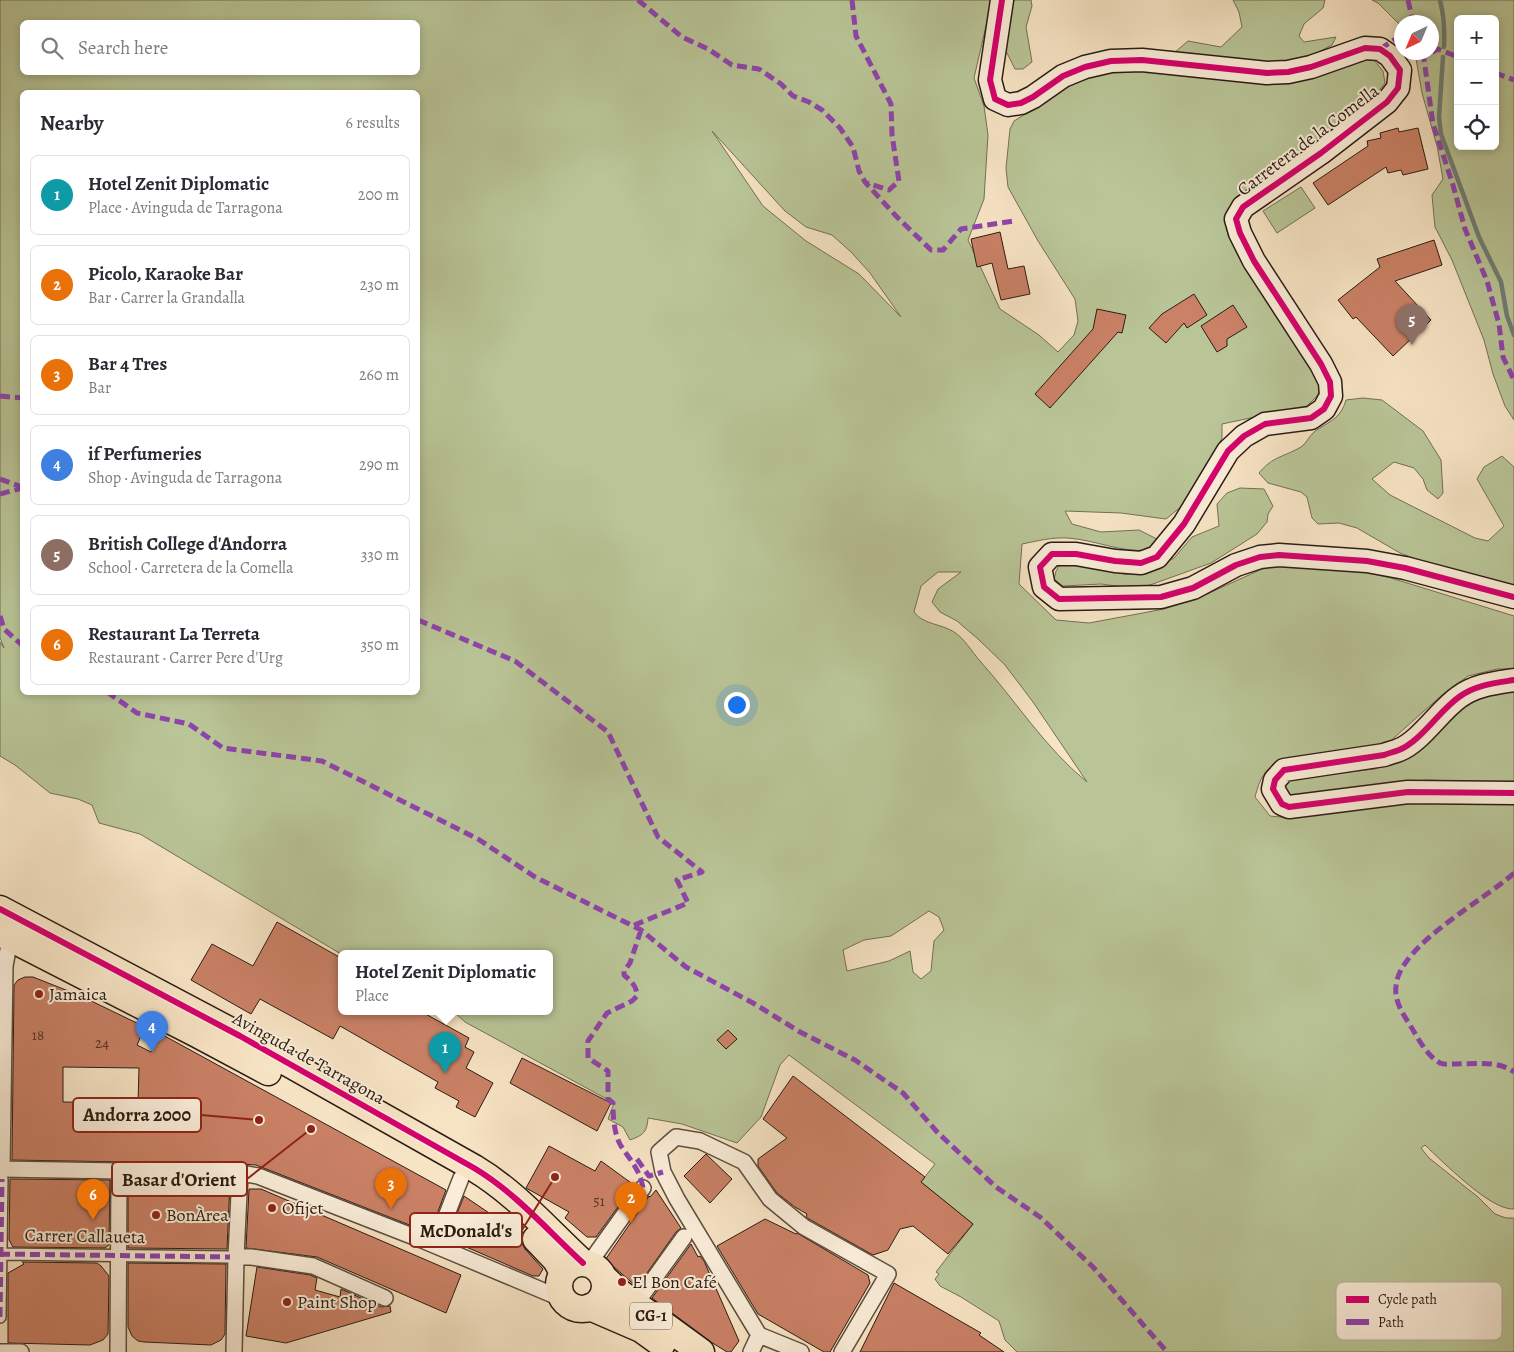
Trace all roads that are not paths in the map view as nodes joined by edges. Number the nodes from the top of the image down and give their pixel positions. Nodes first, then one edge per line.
1 (1002, 0) edge
2 (1514, 598) edge
3 (1514, 680) edge
4 (1514, 793) edge
5 (0, 910) edge
6 (5, 936) edge
7 (2, 1011) edge
8 (1, 1172) edge
9 (119, 1172) junction
10 (240, 1173) junction
11 (461, 1178) junction
12 (643, 1188) dead end
13 (684, 1237) dead end
14 (435, 1245) junction
15 (1, 1254) edge
16 (118, 1255) junction
17 (233, 1257) junction
18 (584, 1269) junction
19 (385, 1298) dead end
20 (565, 1300) junction
21 (635, 1305) junction
22 (590, 1307) junction
23 (0, 1317) edge
24 (759, 1335) junction
25 (0, 1352) edge
26 (21, 1352) edge
27 (118, 1352) edge
28 (234, 1352) edge
29 (670, 1352) edge
30 (701, 1352) edge
31 (751, 1352) edge
32 (801, 1352) edge
33 (842, 1352) edge

1 - 2 main road, Carretera de la Comella
3 - 4 main road
5 - 18 highway, Avinguda de Tarragona / CG-1
6 - 7 street
6 - 11 highway, Avinguda de Tarragona / CG-1
7 - 8 street
8 - 9 street
8 - 15 street
9 - 10 street
9 - 16 street
10 - 14 street
10 - 17 street
11 - 14 street
11 - 18 highway, Avinguda de Tarragona / CG-1
12 - 18 street
13 - 21 street
14 - 20 street
15 - 16 street, Carrer Callaueta
15 - 23 street
16 - 17 street, Carrer Callaueta
16 - 27 street
17 - 19 street, Carrer Callaueta
17 - 28 street
18 - 20 highway
18 - 21 highway, Avinguda de Tarragona / CG-1
18 - 22 highway
20 - 22 highway, CG-1
21 - 30 highway, Avinguda de Tarragona / CG-1
22 - 29 highway, CG-1
24 - 31 street
24 - 32 street
24 - 33 street
25 - 26 street

